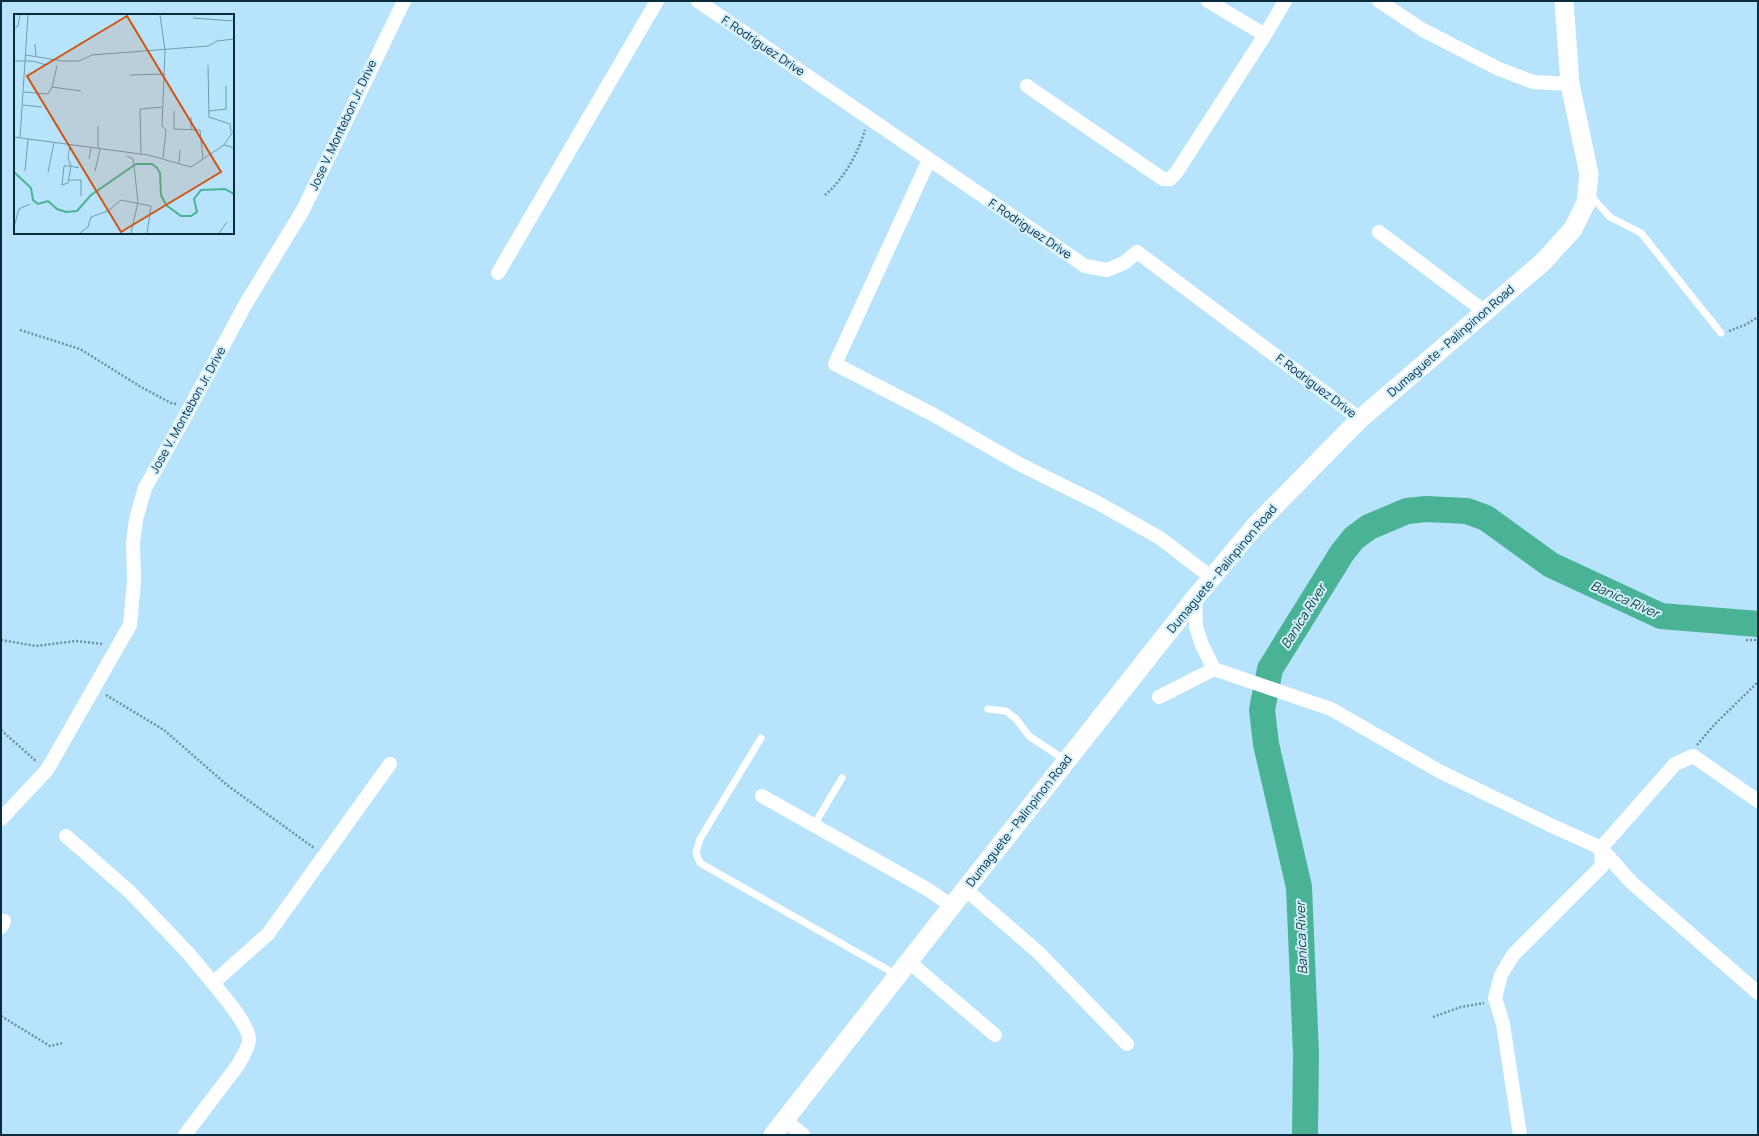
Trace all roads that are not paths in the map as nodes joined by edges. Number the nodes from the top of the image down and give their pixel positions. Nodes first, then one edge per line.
1 (404, 1) edge
2 (657, 1) edge
3 (698, 1) edge
4 (1208, 1) edge
5 (1285, 1) edge
6 (1379, 1) edge
7 (1564, 1) edge
8 (1265, 35) junction
9 (1570, 84) junction
10 (1026, 86) dead end
11 (929, 160) junction
12 (1587, 192) junction
13 (1379, 232) dead end
14 (498, 273) dead end
15 (1485, 312) junction
16 (1721, 333) road end
17 (1360, 419) junction
18 (1212, 578) junction
19 (1195, 598) junction
20 (1214, 669) junction
21 (1159, 697) dead end
22 (988, 710) dead end
23 (761, 738) dead end
24 (1066, 761) junction
25 (390, 764) dead end
26 (842, 778) dead end
27 (762, 796) dead end
28 (1758, 801) edge
29 (1, 819) edge
30 (814, 825) junction
31 (66, 836) dead end
32 (1600, 848) junction
33 (965, 889) junction
34 (952, 906) junction
35 (903, 968) junction
36 (213, 983) junction
37 (1758, 993) edge
38 (995, 1035) dead end
39 (1127, 1044) dead end
40 (785, 1120) junction
41 (185, 1135) edge
42 (773, 1135) edge
43 (803, 1135) edge
44 (1520, 1135) edge

1 - 29 street, Jose V. Montebon Jr. Drive
2 - 14 street
3 - 11 street, F. Rodriguez Drive
4 - 8 street
5 - 8 street
6 - 9 street
7 - 9 main road, Dumaguete - Palinpinon Road
8 - 10 street
9 - 12 main road, Dumaguete - Palinpinon Road
11 - 17 street, F. Rodriguez Drive
11 - 18 street
12 - 15 main road, Dumaguete - Palinpinon Road
12 - 16 lane
13 - 15 street
15 - 17 main road, Dumaguete - Palinpinon Road
17 - 18 main road, Dumaguete - Palinpinon Road
18 - 19 main road, Dumaguete - Palinpinon Road
19 - 20 street
19 - 24 main road, Dumaguete - Palinpinon Road
20 - 21 street
20 - 32 street
22 - 24 lane
23 - 35 lane
24 - 33 main road, Dumaguete - Palinpinon Road
25 - 36 street
26 - 30 lane
27 - 30 street
28 - 32 street
30 - 34 street
31 - 36 street
32 - 37 street
32 - 44 street
33 - 34 main road, Dumaguete - Palinpinon Road
33 - 39 street
34 - 35 main road, Dumaguete - Palinpinon Road
35 - 38 street
35 - 40 main road, Dumaguete - Palinpinon Road
36 - 41 street
40 - 42 main road, Dumaguete - Palinpinon Road
40 - 43 street

